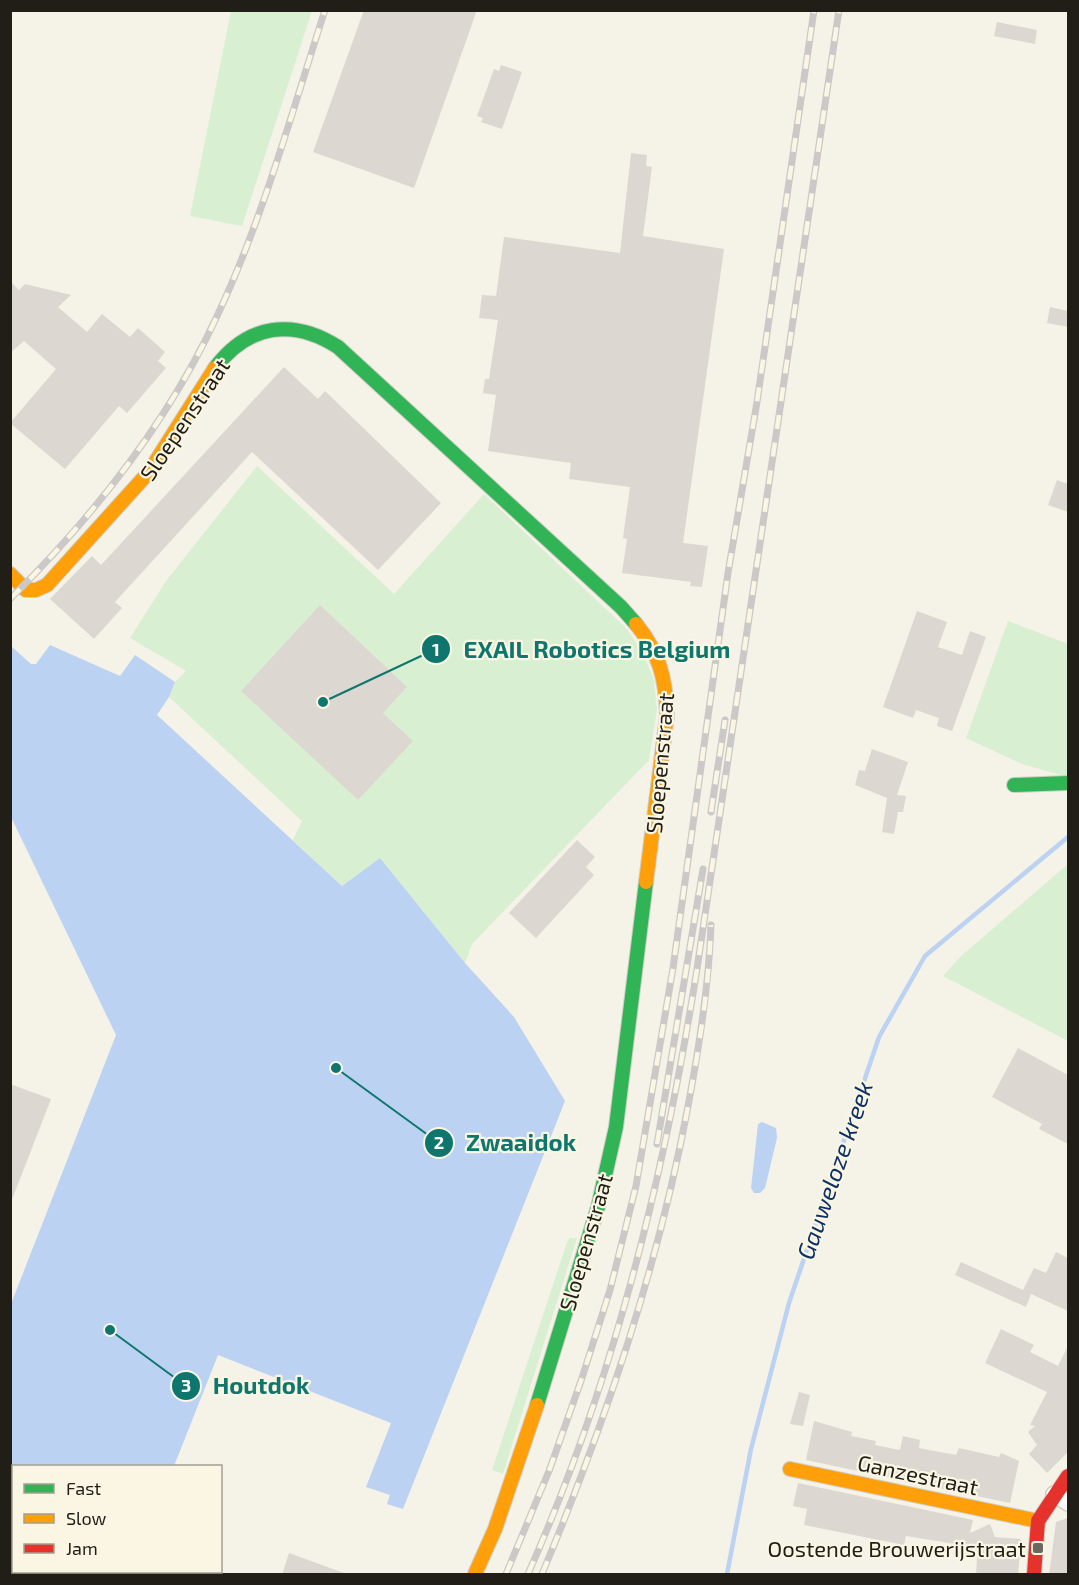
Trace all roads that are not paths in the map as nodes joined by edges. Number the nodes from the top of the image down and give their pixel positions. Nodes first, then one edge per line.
1 (13, 583) edge
2 (1068, 783) edge
3 (1014, 785) dead end
4 (790, 1469) dead end
5 (1068, 1476) edge
6 (1054, 1494) junction
7 (1068, 1503) edge
8 (1038, 1521) junction
9 (475, 1575) edge
10 (1034, 1575) edge

1 - 9 street, Sloepenstraat
2 - 3 street
4 - 8 street, Ganzestraat
5 - 6 street
6 - 7 street
6 - 8 street
8 - 10 street

